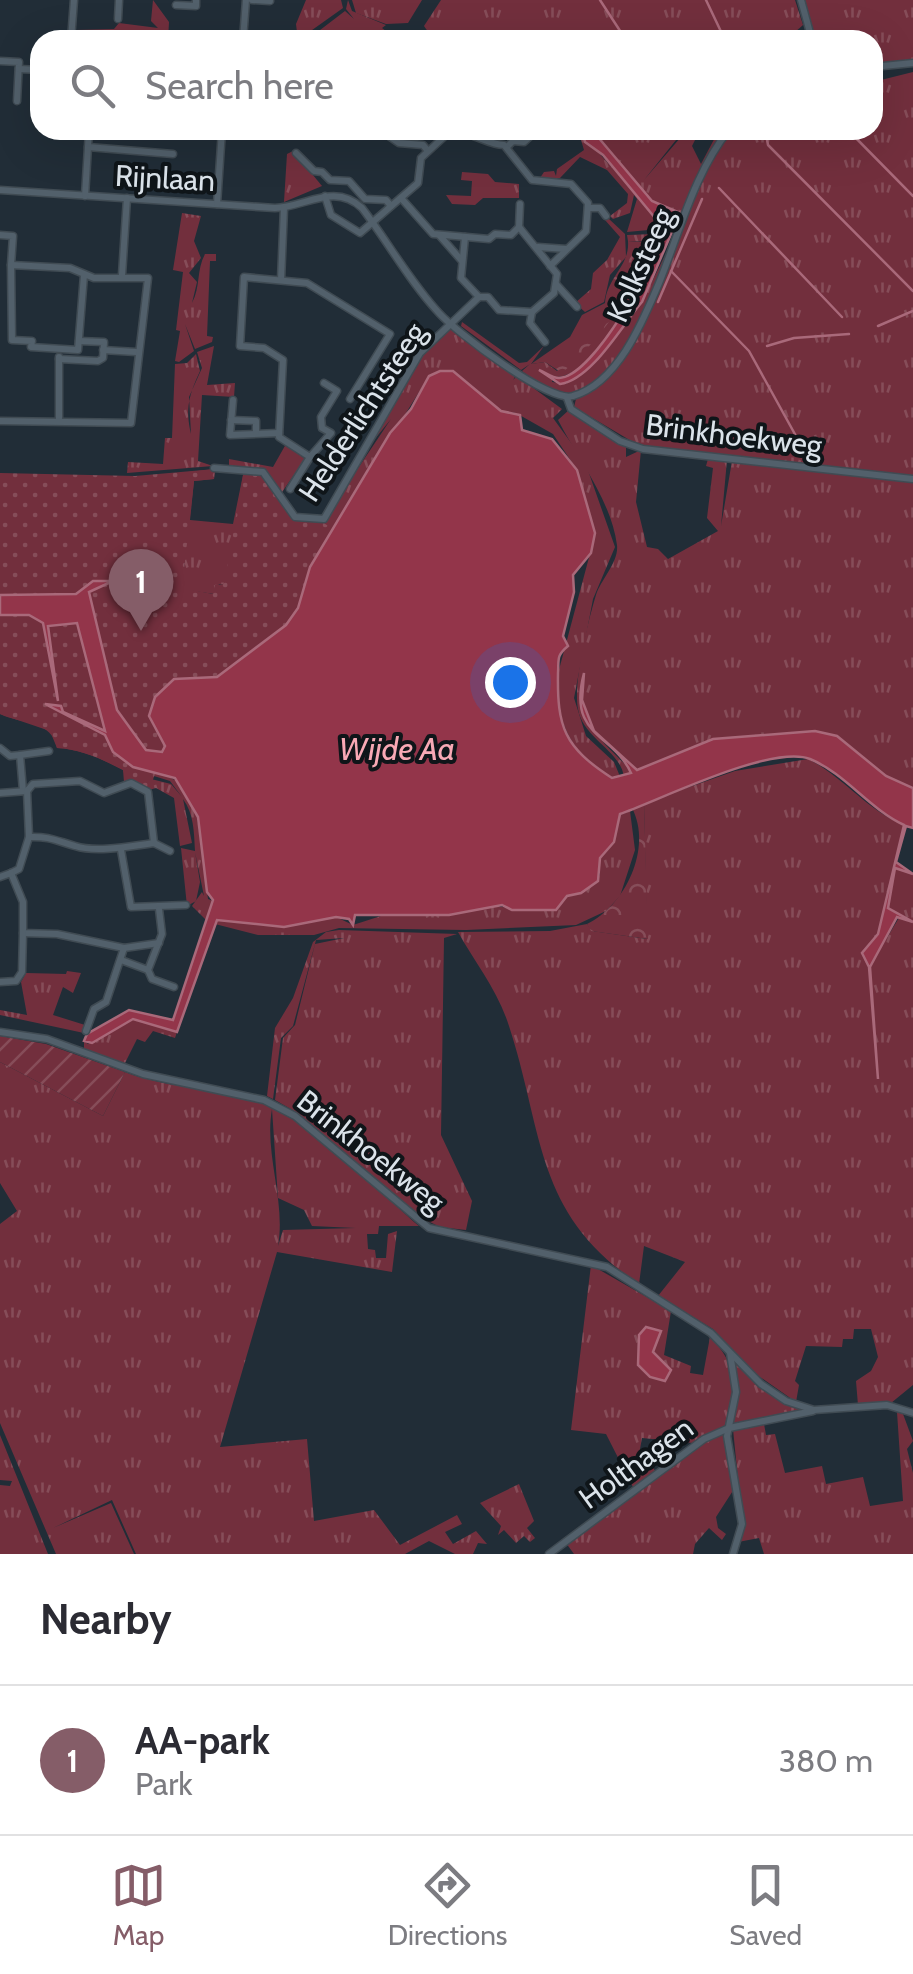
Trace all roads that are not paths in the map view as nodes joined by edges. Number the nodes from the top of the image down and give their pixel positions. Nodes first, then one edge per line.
1 (74, 0) edge
2 (119, 0) edge
3 (196, 0) edge
4 (249, 0) edge
5 (269, 0) edge
6 (802, 0) edge
7 (176, 5) dead end
8 (118, 19) dead end
9 (72, 30) edge
10 (244, 30) edge
11 (810, 30) edge
12 (0, 61) edge
13 (913, 63) edge
14 (883, 66) edge
15 (19, 68) junction
16 (30, 69) edge
17 (17, 100) dead end
18 (88, 140) edge
19 (221, 140) edge
20 (393, 140) edge
21 (440, 140) edge
22 (484, 140) edge
23 (526, 140) edge
24 (723, 140) edge
25 (88, 147) junction
26 (507, 147) junction
27 (428, 151) junction
28 (296, 153) dead end
29 (173, 154) dead end
30 (0, 190) edge
31 (84, 196) junction
32 (325, 196) junction
33 (127, 198) junction
34 (400, 198) junction
35 (217, 204) junction
36 (520, 204) dead end
37 (391, 206) junction
38 (284, 208) junction
39 (588, 208) junction
40 (606, 216) dead end
41 (372, 222) junction
42 (519, 228) junction
43 (0, 235) edge
44 (440, 235) junction
45 (465, 237) junction
46 (538, 248) junction
47 (566, 249) junction
48 (462, 262) junction
49 (11, 264) junction
50 (550, 266) junction
51 (84, 275) junction
52 (122, 276) junction
53 (280, 280) junction
54 (555, 283) junction
55 (478, 297) junction
56 (577, 307) dead end
57 (532, 312) junction
58 (449, 323) junction
59 (79, 341) junction
60 (545, 342) dead end
61 (60, 349) junction
62 (103, 350) junction
63 (136, 352) junction
64 (59, 359) junction
65 (324, 383) dead end
66 (567, 398) junction
67 (350, 399) dead end
68 (232, 400) dead end
69 (59, 420) junction
70 (231, 420) junction
71 (0, 421) edge
72 (256, 432) junction
73 (279, 433) junction
74 (310, 456) junction
75 (214, 468) dead end
76 (913, 479) edge
77 (290, 488) dead end
78 (0, 748) edge
79 (49, 752) dead end
80 (20, 755) junction
81 (25, 791) junction
82 (0, 793) edge
83 (29, 837) junction
84 (154, 842) junction
85 (121, 850) junction
86 (170, 851) dead end
87 (11, 873) junction
88 (0, 877) edge
89 (186, 905) dead end
90 (158, 908) junction
91 (23, 933) junction
92 (159, 943) junction
93 (124, 948) junction
94 (121, 960) junction
95 (148, 970) junction
96 (0, 982) edge
97 (174, 987) dead end
98 (86, 1031) dead end
99 (0, 1032) edge
100 (730, 1352) junction
101 (814, 1410) junction
102 (913, 1413) edge
103 (729, 1428) junction
104 (550, 1554) edge
105 (732, 1554) edge

1 - 9 street
2 - 8 street
3 - 7 street
4 - 5 street
4 - 10 street
6 - 11 street
12 - 15 street
13 - 14 street
15 - 16 street
15 - 17 street
18 - 25 street
19 - 35 street
20 - 27 street
21 - 27 street
22 - 26 street
23 - 26 street
24 - 66 street, Kolksteeg
25 - 29 street
25 - 31 street
26 - 39 street
27 - 34 street
28 - 37 street
30 - 31 street, Rijnlaan
31 - 33 street, Rijnlaan
32 - 38 street, Rijnlaan
32 - 41 street
32 - 41 street
33 - 35 street, Rijnlaan
33 - 52 street
34 - 37 street
34 - 44 street
35 - 38 street, Rijnlaan
36 - 42 street
37 - 41 street
38 - 53 street
39 - 40 street
39 - 47 street
41 - 58 street
42 - 45 street
42 - 46 street
43 - 49 street
44 - 45 street
44 - 48 street
45 - 48 street
46 - 47 street
46 - 50 street
47 - 50 street
48 - 55 street
49 - 51 street
49 - 61 street
50 - 54 street
51 - 52 street
51 - 59 street
52 - 63 street
53 - 67 street
53 - 73 street
54 - 56 street
54 - 57 street
55 - 57 street
55 - 58 street
57 - 60 street
58 - 66 street
58 - 75 street, Helderlichtsteeg
59 - 61 street
59 - 62 street
61 - 64 street
62 - 63 street
62 - 64 street
63 - 69 street
64 - 69 street
65 - 74 street
66 - 76 street, Brinkhoekweg
68 - 70 street
69 - 71 street
70 - 72 street
70 - 72 street
72 - 73 street
73 - 74 street
74 - 77 street
78 - 80 street
79 - 80 street
80 - 81 street
81 - 82 street
81 - 83 street
81 - 84 street
83 - 85 street
83 - 87 street
84 - 85 street
84 - 86 street
85 - 90 street
87 - 88 street
87 - 91 street
89 - 90 street
90 - 92 street
91 - 93 street
91 - 96 street
92 - 93 street
92 - 95 street
93 - 94 street
94 - 95 street
94 - 98 street
95 - 97 street
99 - 100 street, Brinkhoekweg
100 - 101 street, Brinkhoekweg
100 - 103 street
101 - 102 street, Brinkhoekweg
101 - 103 street, Holthagen
103 - 104 street, Holthagen
103 - 105 street

